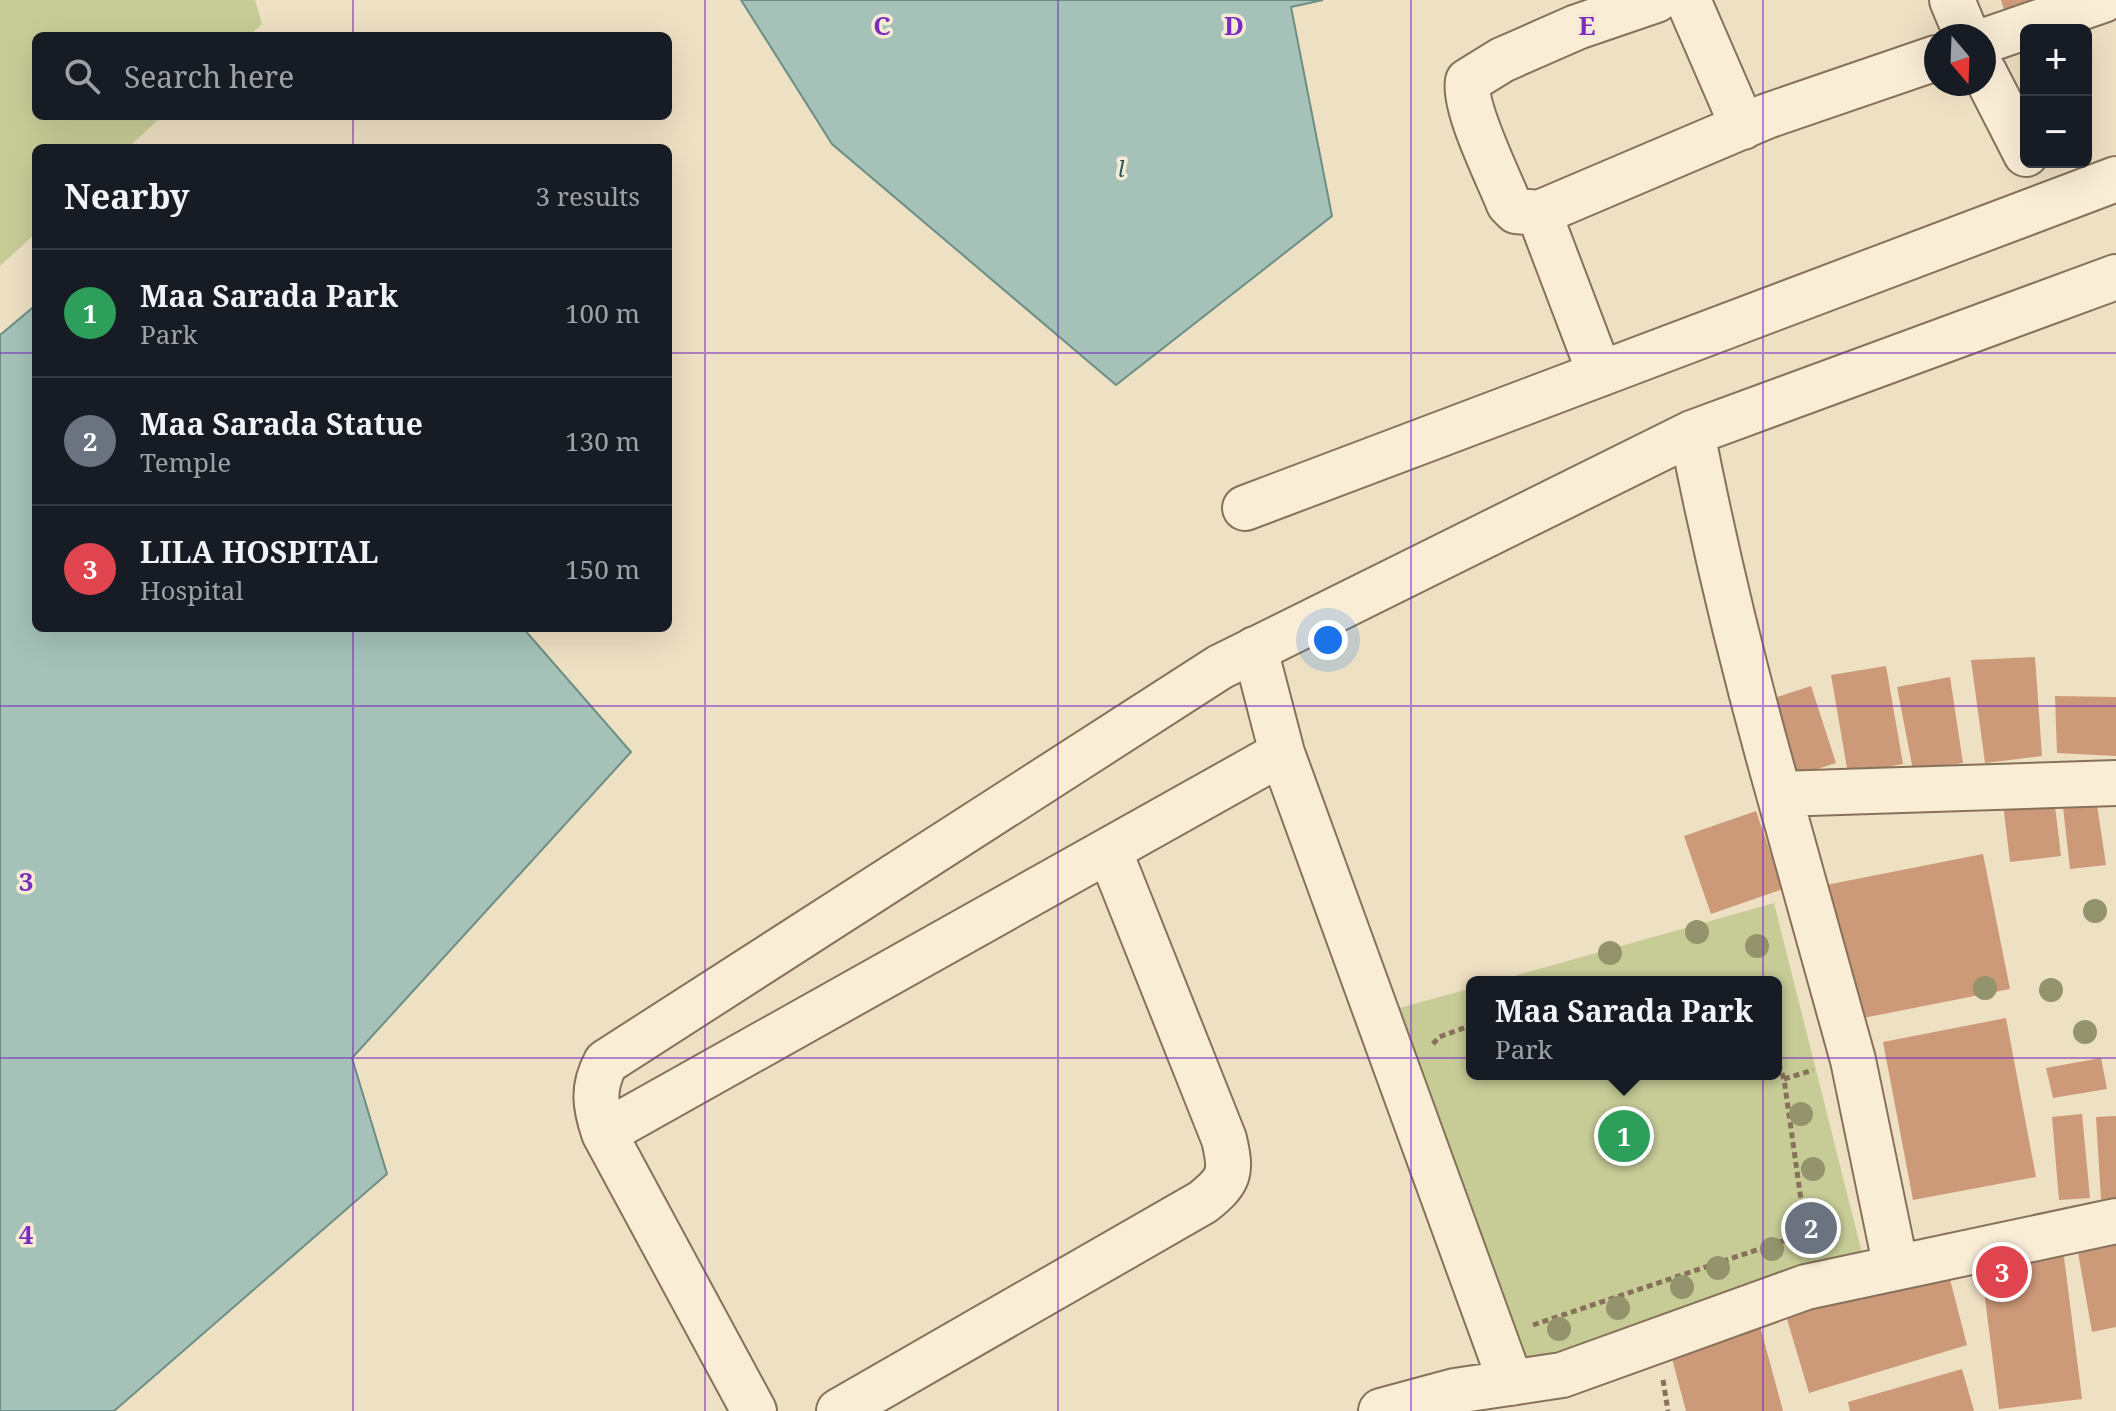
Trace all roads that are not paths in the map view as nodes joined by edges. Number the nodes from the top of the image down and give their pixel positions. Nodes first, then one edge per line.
1 (1656, 0) edge
2 (1688, 0) edge
3 (1952, 0) edge
4 (2103, 0) edge
5 (1962, 24) edge
6 (1996, 37) edge
7 (1924, 62) edge
8 (1996, 95) edge
9 (1743, 127) junction
10 (2020, 142) edge
11 (2033, 168) edge
12 (2116, 179) edge
13 (2051, 204) junction
14 (1539, 213) junction
15 (2116, 277) edge
16 (1600, 374) junction
17 (1692, 433) junction
18 (1245, 508) dead end
19 (1255, 649) junction
20 (1282, 753) junction
21 (2116, 783) edge
22 (1779, 794) junction
23 (1109, 850) junction
24 (604, 1133) junction
25 (2116, 1221) edge
26 (1896, 1268) junction
27 (1511, 1383) junction
28 (754, 1411) edge
29 (839, 1411) edge
30 (1381, 1411) edge

1 - 14 street
2 - 9 street
3 - 5 street
4 - 6 street
7 - 9 street
8 - 10 street
9 - 14 street
11 - 13 street
12 - 13 street
13 - 16 street
14 - 16 street
15 - 17 street
16 - 18 street
17 - 19 street
17 - 22 street
19 - 20 street
19 - 24 street
20 - 23 street
20 - 27 street
21 - 22 street
22 - 26 street
23 - 24 street
23 - 29 street
24 - 28 street
25 - 26 street
26 - 27 street
27 - 30 street

